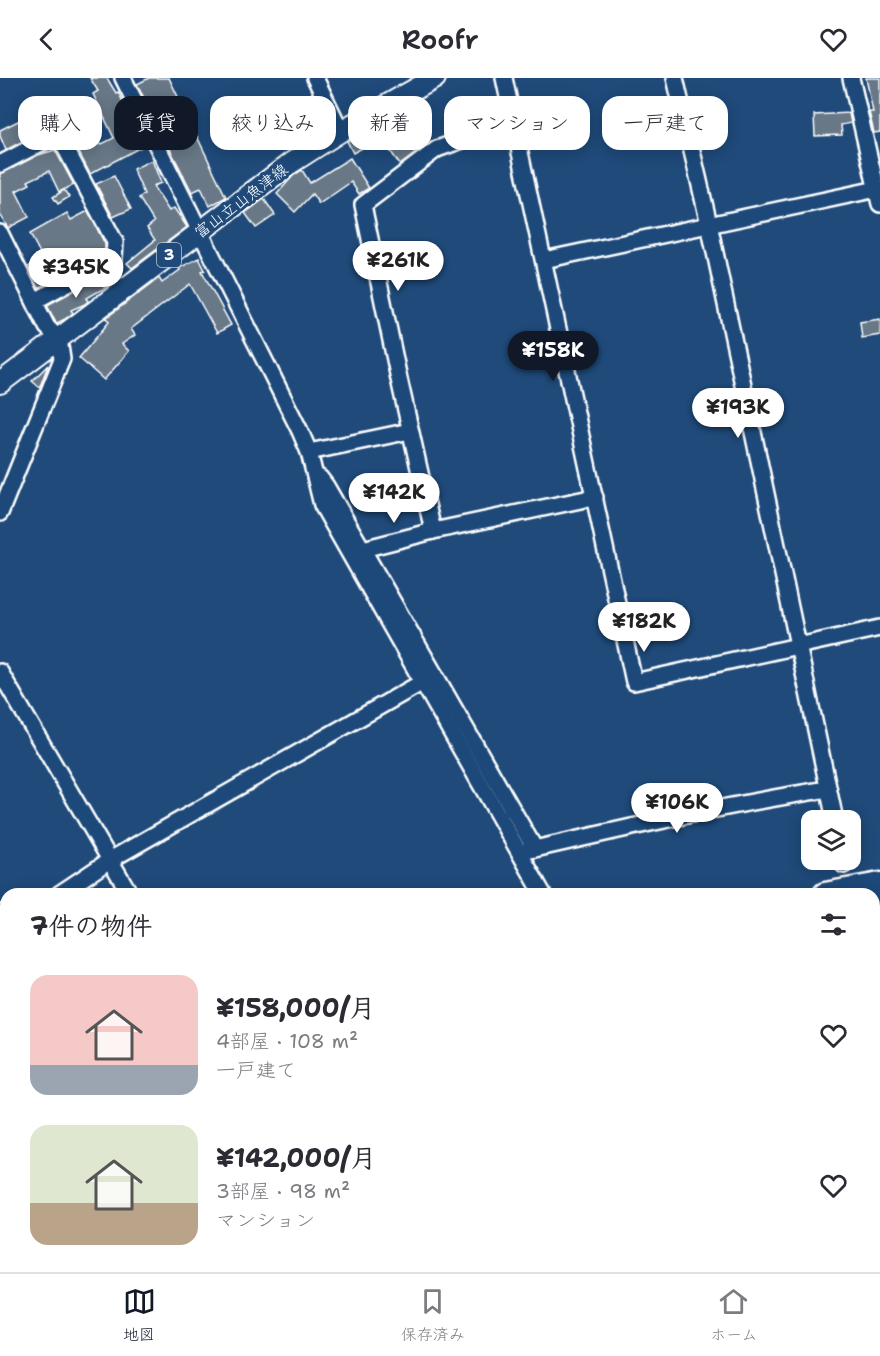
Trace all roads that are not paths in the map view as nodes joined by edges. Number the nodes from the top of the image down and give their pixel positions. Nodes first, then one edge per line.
1 (123, 78) edge
2 (315, 78) edge
3 (435, 78) edge
4 (504, 78) edge
5 (675, 78) edge
6 (852, 78) edge
7 (509, 96) edge
8 (341, 130) junction
9 (444, 146) edge
10 (521, 150) edge
11 (0, 164) edge
12 (879, 194) edge
13 (709, 224) junction
14 (201, 232) junction
15 (0, 234) edge
16 (544, 260) junction
17 (35, 301) junction
18 (59, 339) junction
19 (0, 383) edge
20 (410, 431) junction
21 (309, 452) junction
22 (314, 476) junction
23 (594, 497) junction
24 (0, 513) edge
25 (433, 531) junction
26 (363, 549) junction
27 (880, 628) edge
28 (799, 647) junction
29 (0, 672) edge
30 (429, 678) junction
31 (828, 789) junction
32 (833, 810) edge
33 (528, 851) junction
34 (110, 860) junction
35 (880, 884) edge
36 (68, 888) edge
37 (126, 888) edge
38 (541, 888) edge
39 (858, 888) edge

1 - 14 street
2 - 8 street
3 - 8 main road, 富山立山魚津線 / 3
4 - 7 street
5 - 13 street
6 - 12 street
8 - 14 main road, 富山立山魚津線 / 3
9 - 20 street
10 - 16 street
11 - 17 street
12 - 13 street
13 - 16 street
13 - 28 street
14 - 18 main road, 富山立山魚津線 / 3
14 - 21 street
15 - 17 street
16 - 23 street
17 - 18 street
18 - 19 main road, 富山立山魚津線 / 3
18 - 24 street
20 - 21 street
20 - 25 street
21 - 22 street
22 - 26 street
22 - 30 street
23 - 25 street
23 - 28 street
25 - 26 street
26 - 30 street
27 - 28 street
28 - 31 street
29 - 34 street
30 - 33 street
30 - 34 street
31 - 32 street
31 - 33 street
33 - 38 street
34 - 36 street
34 - 37 street
35 - 39 highway

